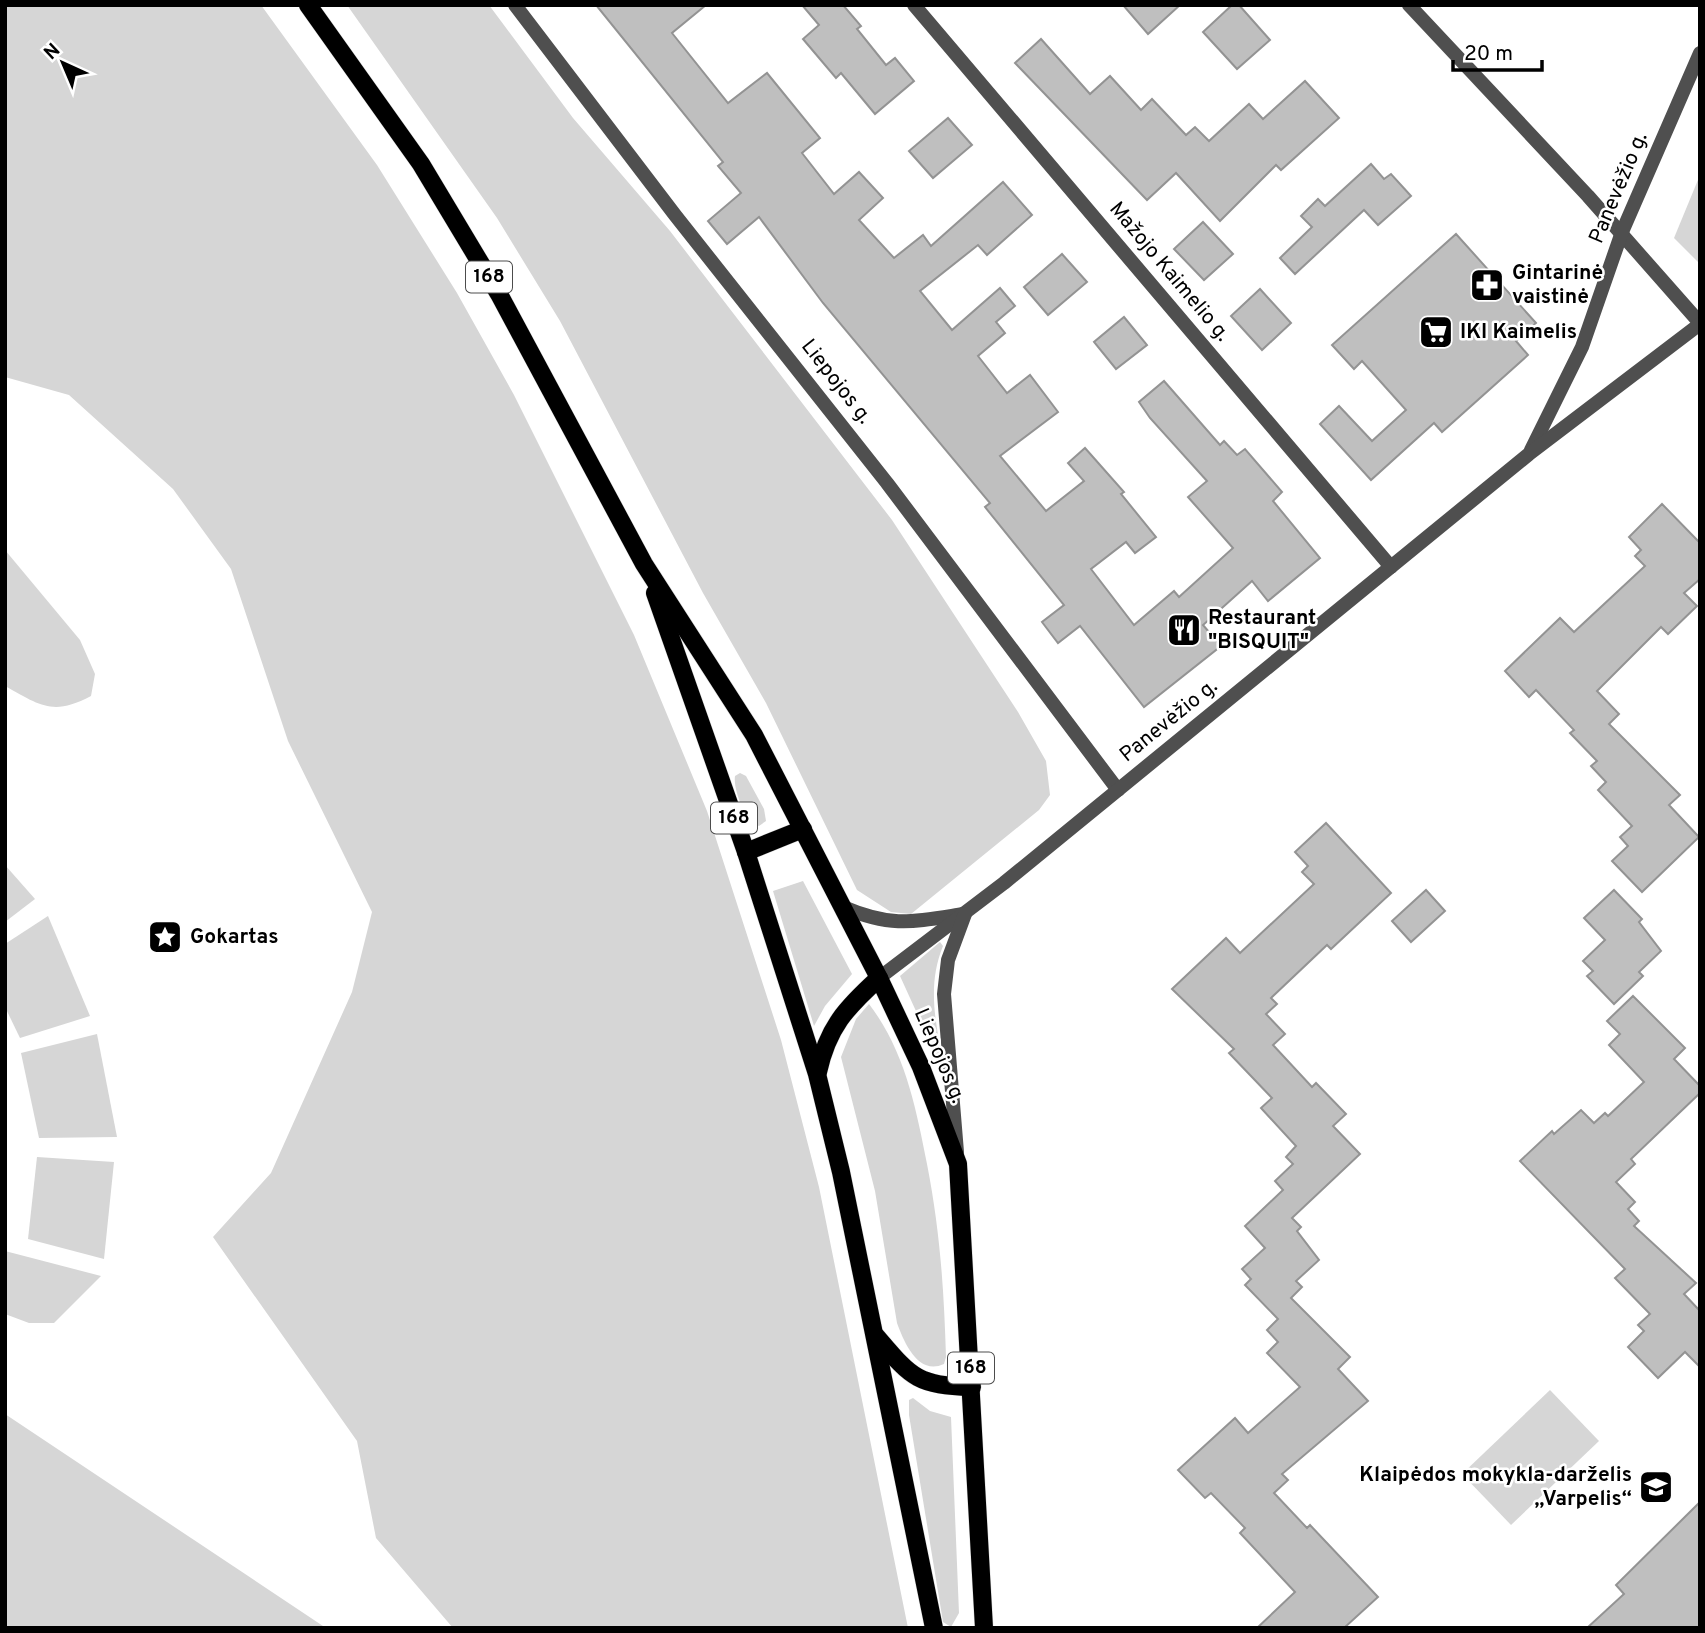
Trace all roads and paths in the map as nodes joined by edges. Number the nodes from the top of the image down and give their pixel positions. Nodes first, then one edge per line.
1 (308, 5) edge
2 (515, 5) edge
3 (914, 5) edge
4 (1409, 5) edge
5 (1700, 53) edge
6 (1622, 232) junction
7 (1700, 323) edge
8 (1529, 454) junction
9 (645, 564) junction
10 (1391, 567) junction
11 (1118, 790) junction
12 (803, 829) junction
13 (746, 852) junction
14 (843, 906) junction
15 (965, 914) junction
16 (879, 978) junction
17 (817, 1074) junction
18 (958, 1164) junction
19 (873, 1333) junction
20 (972, 1387) junction
21 (934, 1628) edge
22 (984, 1628) edge

1 - 9 main road, Liepojos g. / 168
2 - 11 street, Liepojos g.
3 - 10 street, Mažojo Kaimelio g.
4 - 6 street
5 - 6 street, Panevėžio g.
6 - 7 street
6 - 8 street, Panevėžio g.
7 - 8 street, Panevėžio g.
8 - 10 street, Panevėžio g.
9 - 12 main road, Liepojos g. / 168
9 - 13 main road, Liepojos g. / 168
10 - 11 street, Panevėžio g.
11 - 15 street, Panevėžio g.
12 - 13 main road
12 - 14 main road, Liepojos g. / 168
13 - 17 main road, Liepojos g. / 168
14 - 15 street
14 - 16 main road, Liepojos g. / 168
15 - 16 street, Panevėžio g.
15 - 18 street
16 - 17 main road
16 - 18 main road, Liepojos g. / 168
17 - 19 main road, Liepojos g. / 168
18 - 20 main road, Liepojos g. / 168
19 - 20 main road
19 - 21 main road, Liepojos g. / 168
20 - 22 main road, Liepojos g. / 168

